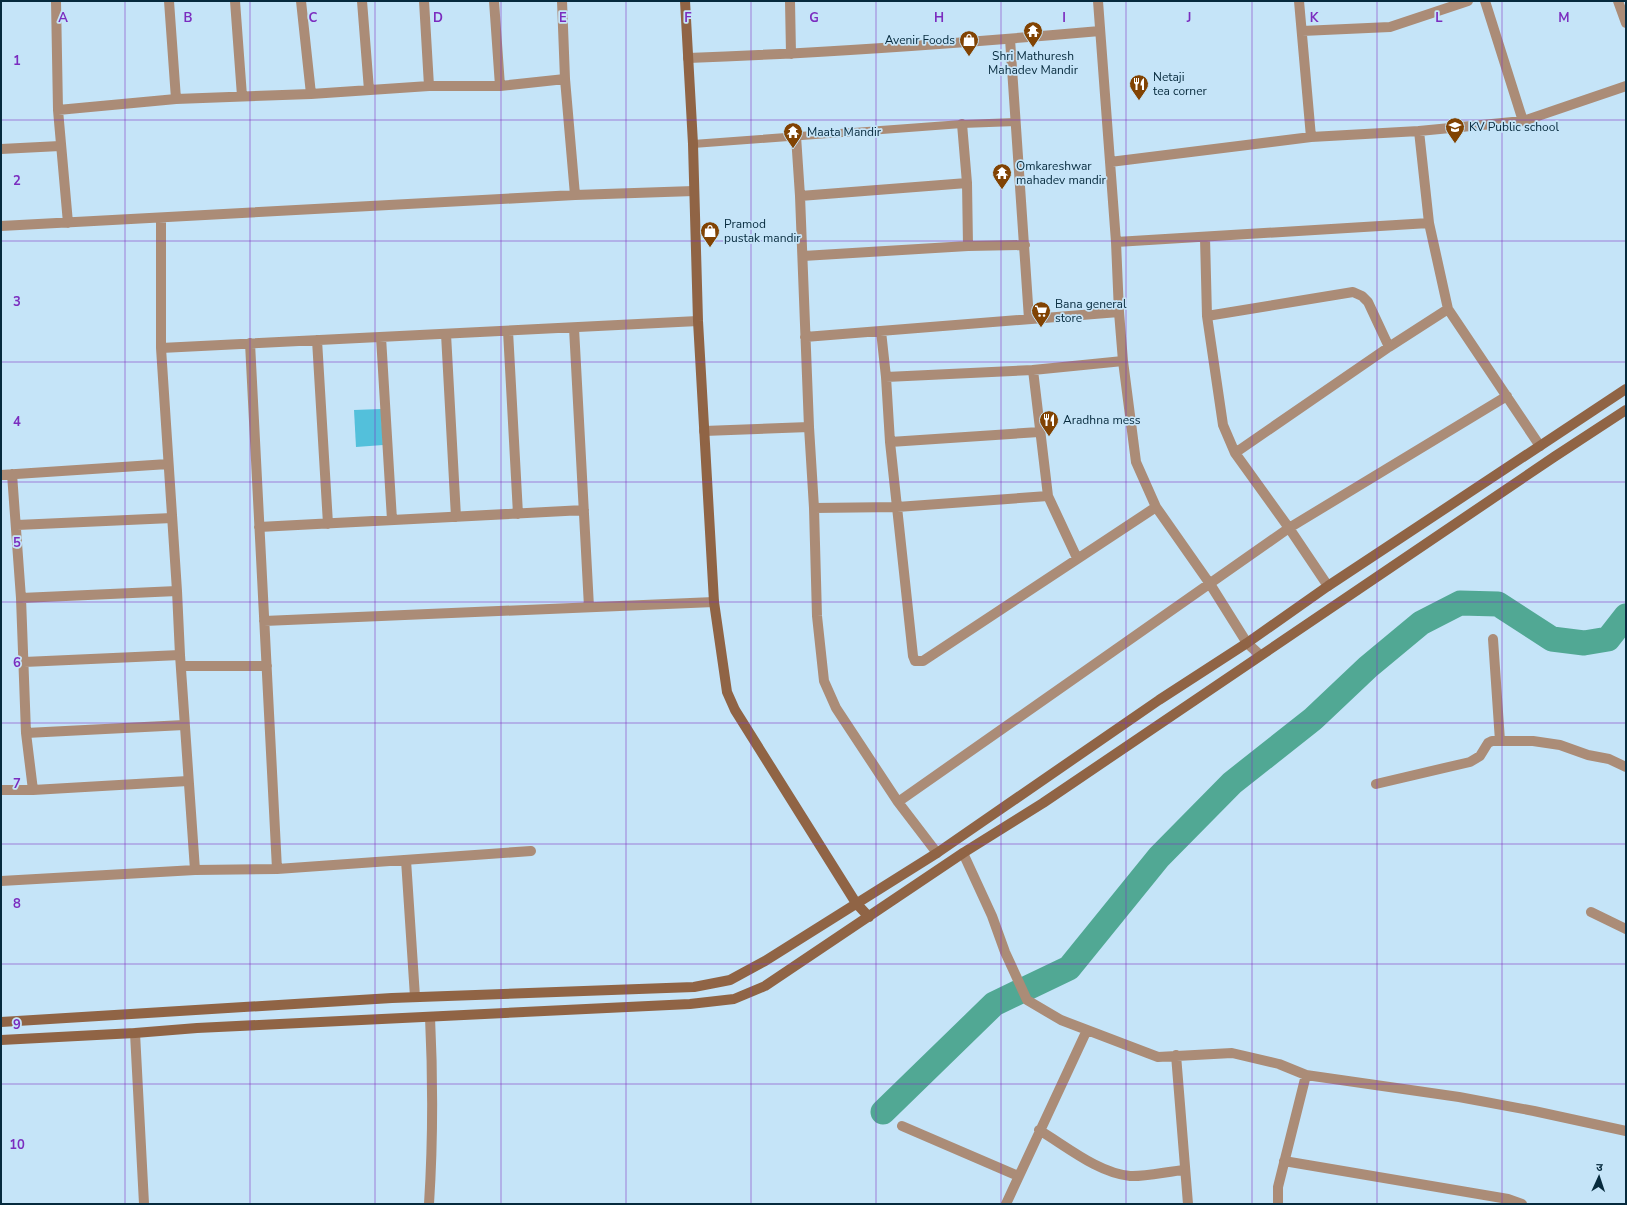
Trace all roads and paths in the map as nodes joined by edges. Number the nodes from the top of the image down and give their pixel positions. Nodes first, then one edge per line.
1 (56, 1) edge
2 (169, 1) edge
3 (235, 1) edge
4 (301, 1) edge
5 (362, 1) edge
6 (424, 1) edge
7 (494, 1) edge
8 (562, 1) edge
9 (685, 1) edge
10 (790, 1) edge
11 (1098, 1) edge
12 (1299, 1) edge
13 (1468, 1) edge
14 (1485, 1) edge
15 (1618, 1) edge
16 (1626, 23) edge
17 (1100, 31) junction
18 (1302, 31) junction
19 (1010, 39) junction
20 (792, 54) junction
21 (688, 58) junction
22 (565, 79) junction
23 (429, 86) junction
24 (500, 86) junction
25 (1626, 86) edge
26 (369, 90) junction
27 (311, 94) junction
28 (242, 96) junction
29 (176, 99) junction
30 (58, 110) junction
31 (1523, 121) junction
32 (1016, 122) junction
33 (962, 124) junction
34 (1418, 131) junction
35 (796, 136) junction
36 (1311, 137) junction
37 (692, 144) junction
38 (60, 146) junction
39 (1, 149) edge
40 (1110, 162) junction
41 (968, 183) junction
42 (694, 191) junction
43 (575, 195) junction
44 (800, 196) junction
45 (161, 218) junction
46 (68, 223) junction
47 (1429, 223) junction
48 (1, 226) edge
49 (1205, 238) junction
50 (1116, 242) junction
51 (1025, 245) junction
52 (968, 246) junction
53 (803, 256) junction
54 (1448, 309) junction
55 (1119, 312) junction
56 (1207, 316) junction
57 (1029, 319) junction
58 (698, 322) junction
59 (574, 328) junction
60 (508, 331) junction
61 (881, 331) junction
62 (446, 334) junction
63 (381, 337) junction
64 (805, 337) junction
65 (317, 340) junction
66 (250, 343) junction
67 (1389, 347) junction
68 (161, 348) junction
69 (1123, 361) junction
70 (1033, 370) junction
71 (886, 377) junction
72 (1626, 389) edge
73 (1507, 396) junction
74 (1626, 410) edge
75 (809, 427) junction
76 (704, 431) junction
77 (1040, 432) junction
78 (890, 442) junction
79 (1540, 446) junction
80 (1235, 453) junction
81 (168, 464) junction
82 (12, 474) junction
83 (1, 475) edge
84 (1048, 496) junction
85 (898, 506) junction
86 (1156, 507) junction
87 (814, 508) junction
88 (584, 510) junction
89 (518, 514) junction
90 (456, 517) junction
91 (172, 518) junction
92 (392, 520) junction
93 (328, 524) junction
94 (17, 525) junction
95 (259, 527) junction
96 (1290, 528) junction
97 (1077, 558) junction
98 (1210, 584) junction
99 (1328, 586) junction
100 (177, 591) junction
101 (21, 598) junction
102 (714, 602) junction
103 (589, 607) junction
104 (264, 621) junction
105 (1493, 639) dead end
106 (1246, 643) junction
107 (180, 654) junction
108 (1260, 655) junction
109 (24, 662) junction
110 (181, 666) junction
111 (267, 666) junction
112 (184, 725) junction
113 (26, 733) junction
114 (1500, 741) junction
115 (1626, 767) edge
116 (188, 781) junction
117 (1376, 784) dead end
118 (1, 790) edge
119 (33, 790) junction
120 (898, 802) junction
121 (531, 851) dead end
122 (937, 852) junction
123 (963, 854) junction
124 (406, 860) junction
125 (277, 869) junction
126 (195, 870) junction
127 (1, 881) edge
128 (856, 903) junction
129 (1591, 912) dead end
130 (870, 917) junction
131 (1626, 929) edge
132 (415, 997) junction
133 (430, 1017) junction
134 (1, 1022) edge
135 (1087, 1030) junction
136 (135, 1033) junction
137 (1, 1040) edge
138 (1176, 1056) junction
139 (1306, 1075) junction
140 (902, 1126) dead end
141 (1039, 1130) junction
142 (1626, 1131) edge
143 (1284, 1161) junction
144 (1185, 1170) junction
145 (1018, 1176) junction
146 (1008, 1203) edge
147 (144, 1204) edge
148 (429, 1204) edge
149 (1188, 1204) edge
150 (1278, 1204) edge
151 (1522, 1204) edge

1 - 30 street
2 - 29 street
3 - 28 street
4 - 27 street
5 - 26 street
6 - 23 street
7 - 24 street
8 - 22 street
9 - 21 street
10 - 20 street
11 - 17 street
12 - 18 street
13 - 18 street
14 - 31 street
15 - 16 street
17 - 19 street
17 - 40 street
18 - 36 street
19 - 20 street
19 - 32 street
20 - 21 street
21 - 37 street
22 - 24 street
22 - 43 street
23 - 24 street
23 - 26 street
25 - 31 street
26 - 27 street
27 - 28 street
28 - 29 street
29 - 30 street
30 - 38 street
31 - 34 street
32 - 33 lane
32 - 51 street
33 - 35 lane
33 - 41 street
34 - 36 street
34 - 47 street
35 - 37 lane
35 - 44 street
36 - 40 street
37 - 42 street
38 - 39 street
38 - 46 street
40 - 50 street
41 - 44 street
41 - 52 street
42 - 43 street
42 - 58 street
43 - 45 street
44 - 53 street
45 - 46 street
45 - 68 street
46 - 48 street
47 - 49 street
47 - 54 street
49 - 50 street
49 - 56 street
50 - 55 street
51 - 52 street
51 - 57 street
52 - 53 street
53 - 64 street
54 - 67 street
54 - 73 street
55 - 57 street
55 - 69 street
56 - 67 street
56 - 80 street
57 - 61 street
58 - 59 street
58 - 76 street
59 - 60 street
59 - 88 street
60 - 62 street
60 - 89 street
61 - 64 street
61 - 71 street
62 - 63 street
62 - 90 street
63 - 65 street
63 - 92 street
64 - 75 street
65 - 66 street
65 - 93 street
66 - 68 street
66 - 95 street
67 - 80 street
68 - 81 street
69 - 70 street
69 - 86 street
70 - 71 street
70 - 77 street
71 - 78 street
72 - 79 street
73 - 79 street
73 - 96 street
74 - 108 street
75 - 76 street
75 - 87 street
76 - 102 street
77 - 78 street
77 - 84 street
78 - 85 street
79 - 99 street
80 - 96 street
81 - 82 street
81 - 91 street
82 - 83 street
82 - 94 street
84 - 85 street
84 - 97 street
85 - 87 street
85 - 97 street
86 - 97 street
86 - 98 street
87 - 120 street
88 - 89 street
88 - 103 street
89 - 90 street
90 - 92 street
91 - 94 street
91 - 100 street
92 - 93 street
93 - 95 street
94 - 101 street
95 - 104 street
96 - 98 street
96 - 99 street
98 - 106 street
98 - 120 street
99 - 106 street
100 - 101 street
100 - 107 street
101 - 109 street
102 - 103 street
102 - 128 street
103 - 104 street
104 - 111 street
105 - 114 street
106 - 108 street
106 - 122 street
107 - 109 street
107 - 110 street
108 - 123 street
109 - 113 street
110 - 111 street
110 - 112 street
111 - 125 street
112 - 113 street
112 - 116 street
113 - 119 street
114 - 115 street
114 - 117 street
116 - 119 street
116 - 126 street
118 - 119 street
120 - 122 street
121 - 124 street
122 - 128 street
123 - 130 street
123 - 135 street
124 - 125 street
124 - 132 street
125 - 126 street
126 - 127 street
128 - 130 street
128 - 132 street
129 - 131 street
130 - 133 street
132 - 134 street
133 - 136 street
133 - 148 street
135 - 138 street
135 - 141 street
136 - 137 street
136 - 147 street
138 - 139 street
138 - 144 street
139 - 142 street
139 - 143 street
140 - 145 street
141 - 144 street
141 - 145 street
143 - 150 street
143 - 151 street
144 - 149 street
145 - 146 street

